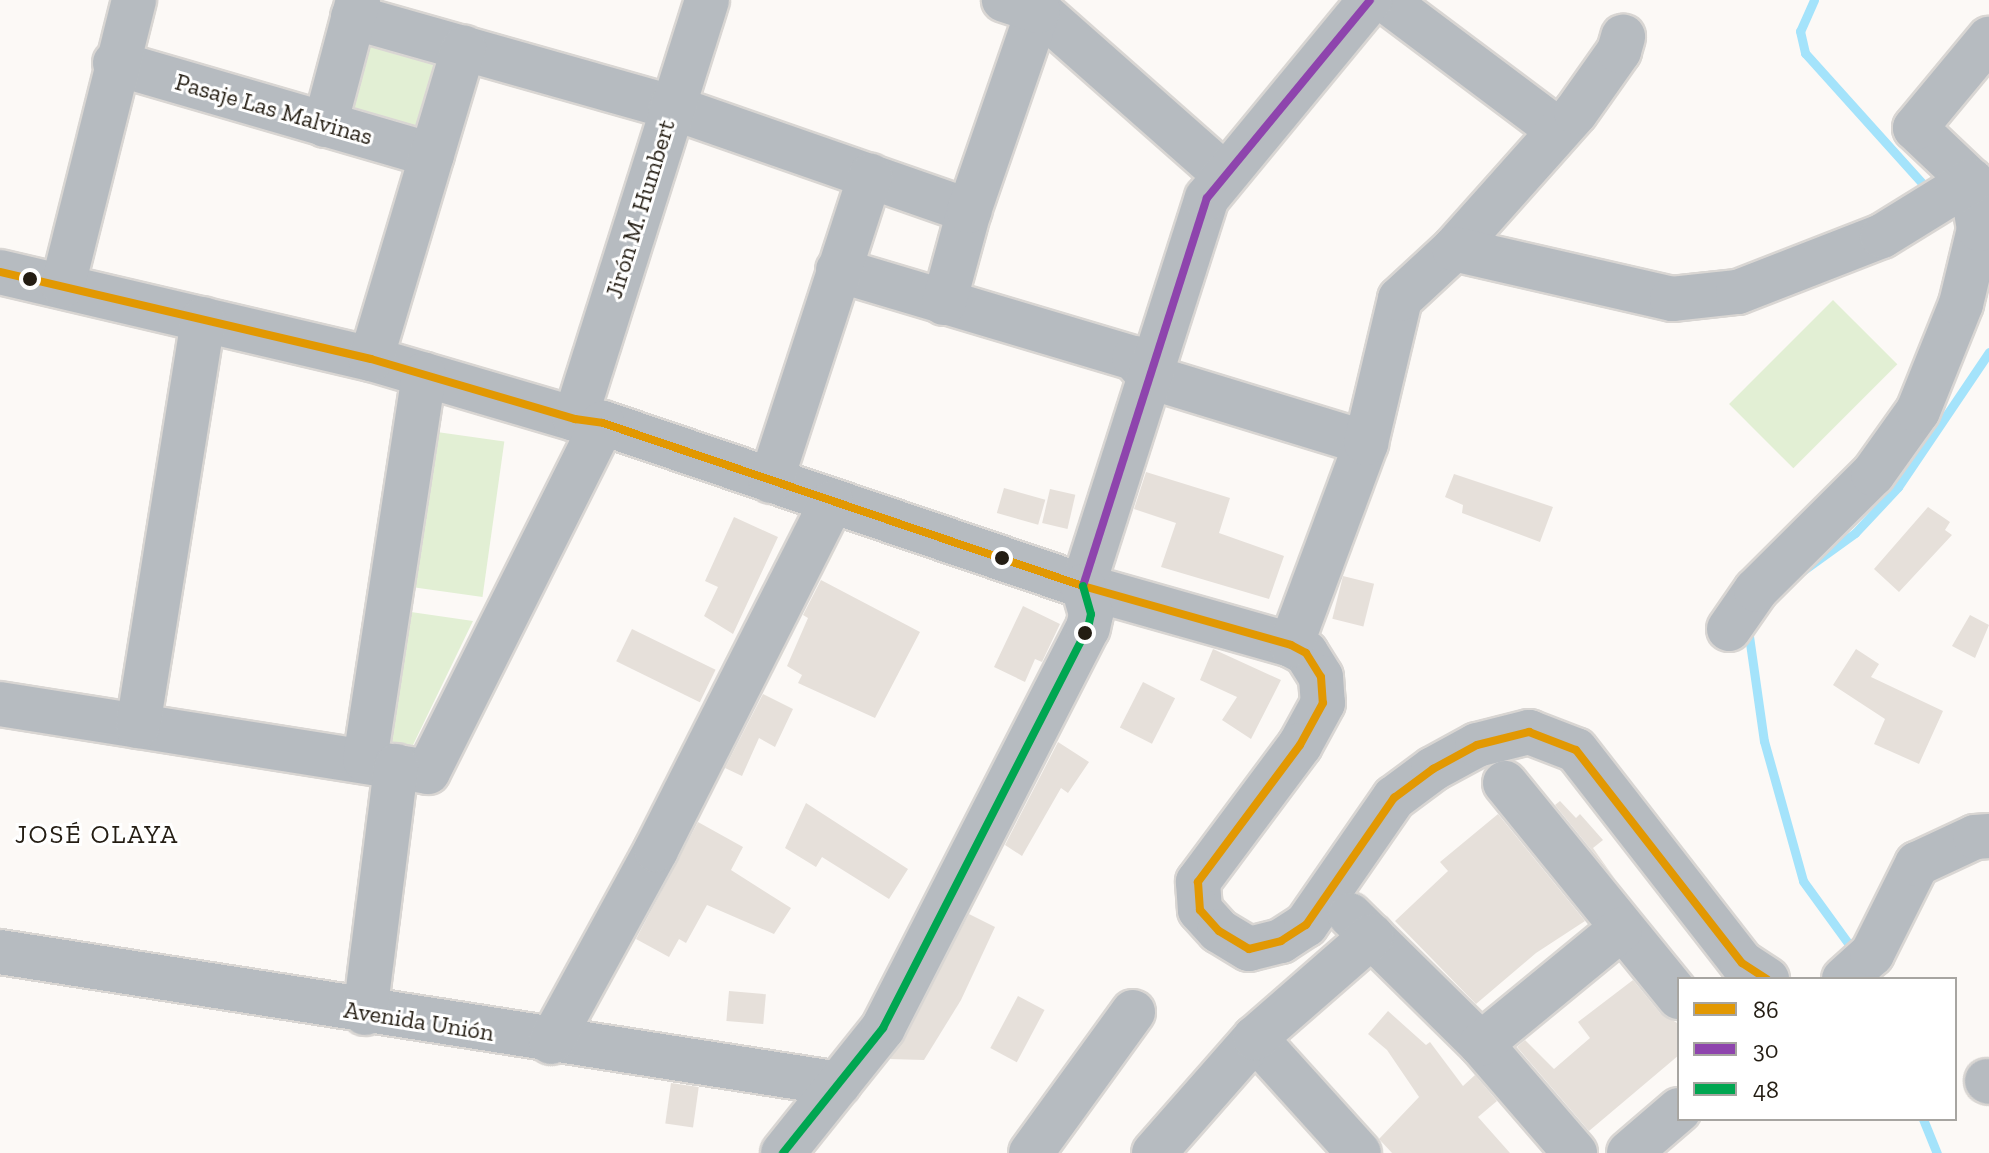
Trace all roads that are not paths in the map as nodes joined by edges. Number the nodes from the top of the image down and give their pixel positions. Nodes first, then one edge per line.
1 (134, 0) edge
2 (707, 0) edge
3 (1371, 1) edge
4 (1023, 4) edge
5 (356, 8) edge
6 (1623, 37) dead end
7 (1989, 39) edge
8 (464, 48) junction
9 (115, 63) junction
10 (671, 107) junction
11 (325, 125) junction
12 (1558, 130) junction
13 (432, 155) junction
14 (1236, 161) junction
15 (870, 176) junction
16 (1958, 189) junction
17 (969, 211) junction
18 (1454, 249) junction
19 (838, 270) junction
20 (0, 272) edge
21 (63, 285) junction
22 (944, 303) junction
23 (203, 319) junction
24 (371, 359) junction
25 (424, 374) junction
26 (1150, 377) junction
27 (589, 421) junction
28 (1366, 443) junction
29 (771, 481) junction
30 (831, 503) junction
31 (1083, 586) junction
32 (1729, 629) dead end
33 (1298, 649) junction
34 (0, 704) edge
35 (138, 726) junction
36 (380, 763) junction
37 (1505, 783) dead end
38 (1982, 836) edge
39 (1620, 930) junction
40 (0, 952) edge
41 (1764, 977) edge
42 (1846, 977) edge
43 (1677, 995) edge
44 (1133, 1012) dead end
45 (365, 1013) junction
46 (1255, 1038) junction
47 (551, 1042) junction
48 (1481, 1044) junction
49 (839, 1084) junction
50 (1677, 1112) edge
51 (783, 1153) edge
52 (1031, 1153) edge
53 (1154, 1153) edge
54 (1359, 1153) edge
55 (1575, 1153) edge
56 (1629, 1153) edge

1 - 9 street
2 - 10 street, Jirón M. Humbert
3 - 12 street
3 - 14 street
4 - 14 street
4 - 17 street
5 - 8 street
5 - 11 street
6 - 12 street
7 - 16 street
8 - 10 street
8 - 13 street
9 - 11 street, Pasaje Las Malvinas
9 - 21 street
10 - 15 street
10 - 27 street, Jirón M. Humbert
11 - 13 street, Pasaje Las Malvinas
12 - 18 street
13 - 24 street
14 - 26 street
15 - 17 street
15 - 19 street
16 - 18 street
16 - 32 street
17 - 22 street
18 - 28 street
19 - 22 street
19 - 29 street
20 - 21 street
21 - 23 street
22 - 26 street
23 - 24 street
23 - 35 street
24 - 25 street
25 - 27 street
25 - 36 street
26 - 28 street
26 - 31 street
27 - 29 street
27 - 36 street, Jirón M. Humbert
28 - 33 street
29 - 30 street
30 - 31 street
30 - 47 street
31 - 33 street
31 - 49 street
33 - 41 street
34 - 35 street
35 - 36 street
36 - 45 street
37 - 39 street
38 - 42 street
39 - 43 street
39 - 48 street
40 - 45 street, Avenida Unión
44 - 52 street
45 - 47 street, Avenida Unión
46 - 48 street
46 - 53 street
46 - 54 street
47 - 49 street, Avenida Unión
48 - 55 street
49 - 51 street
50 - 56 street

